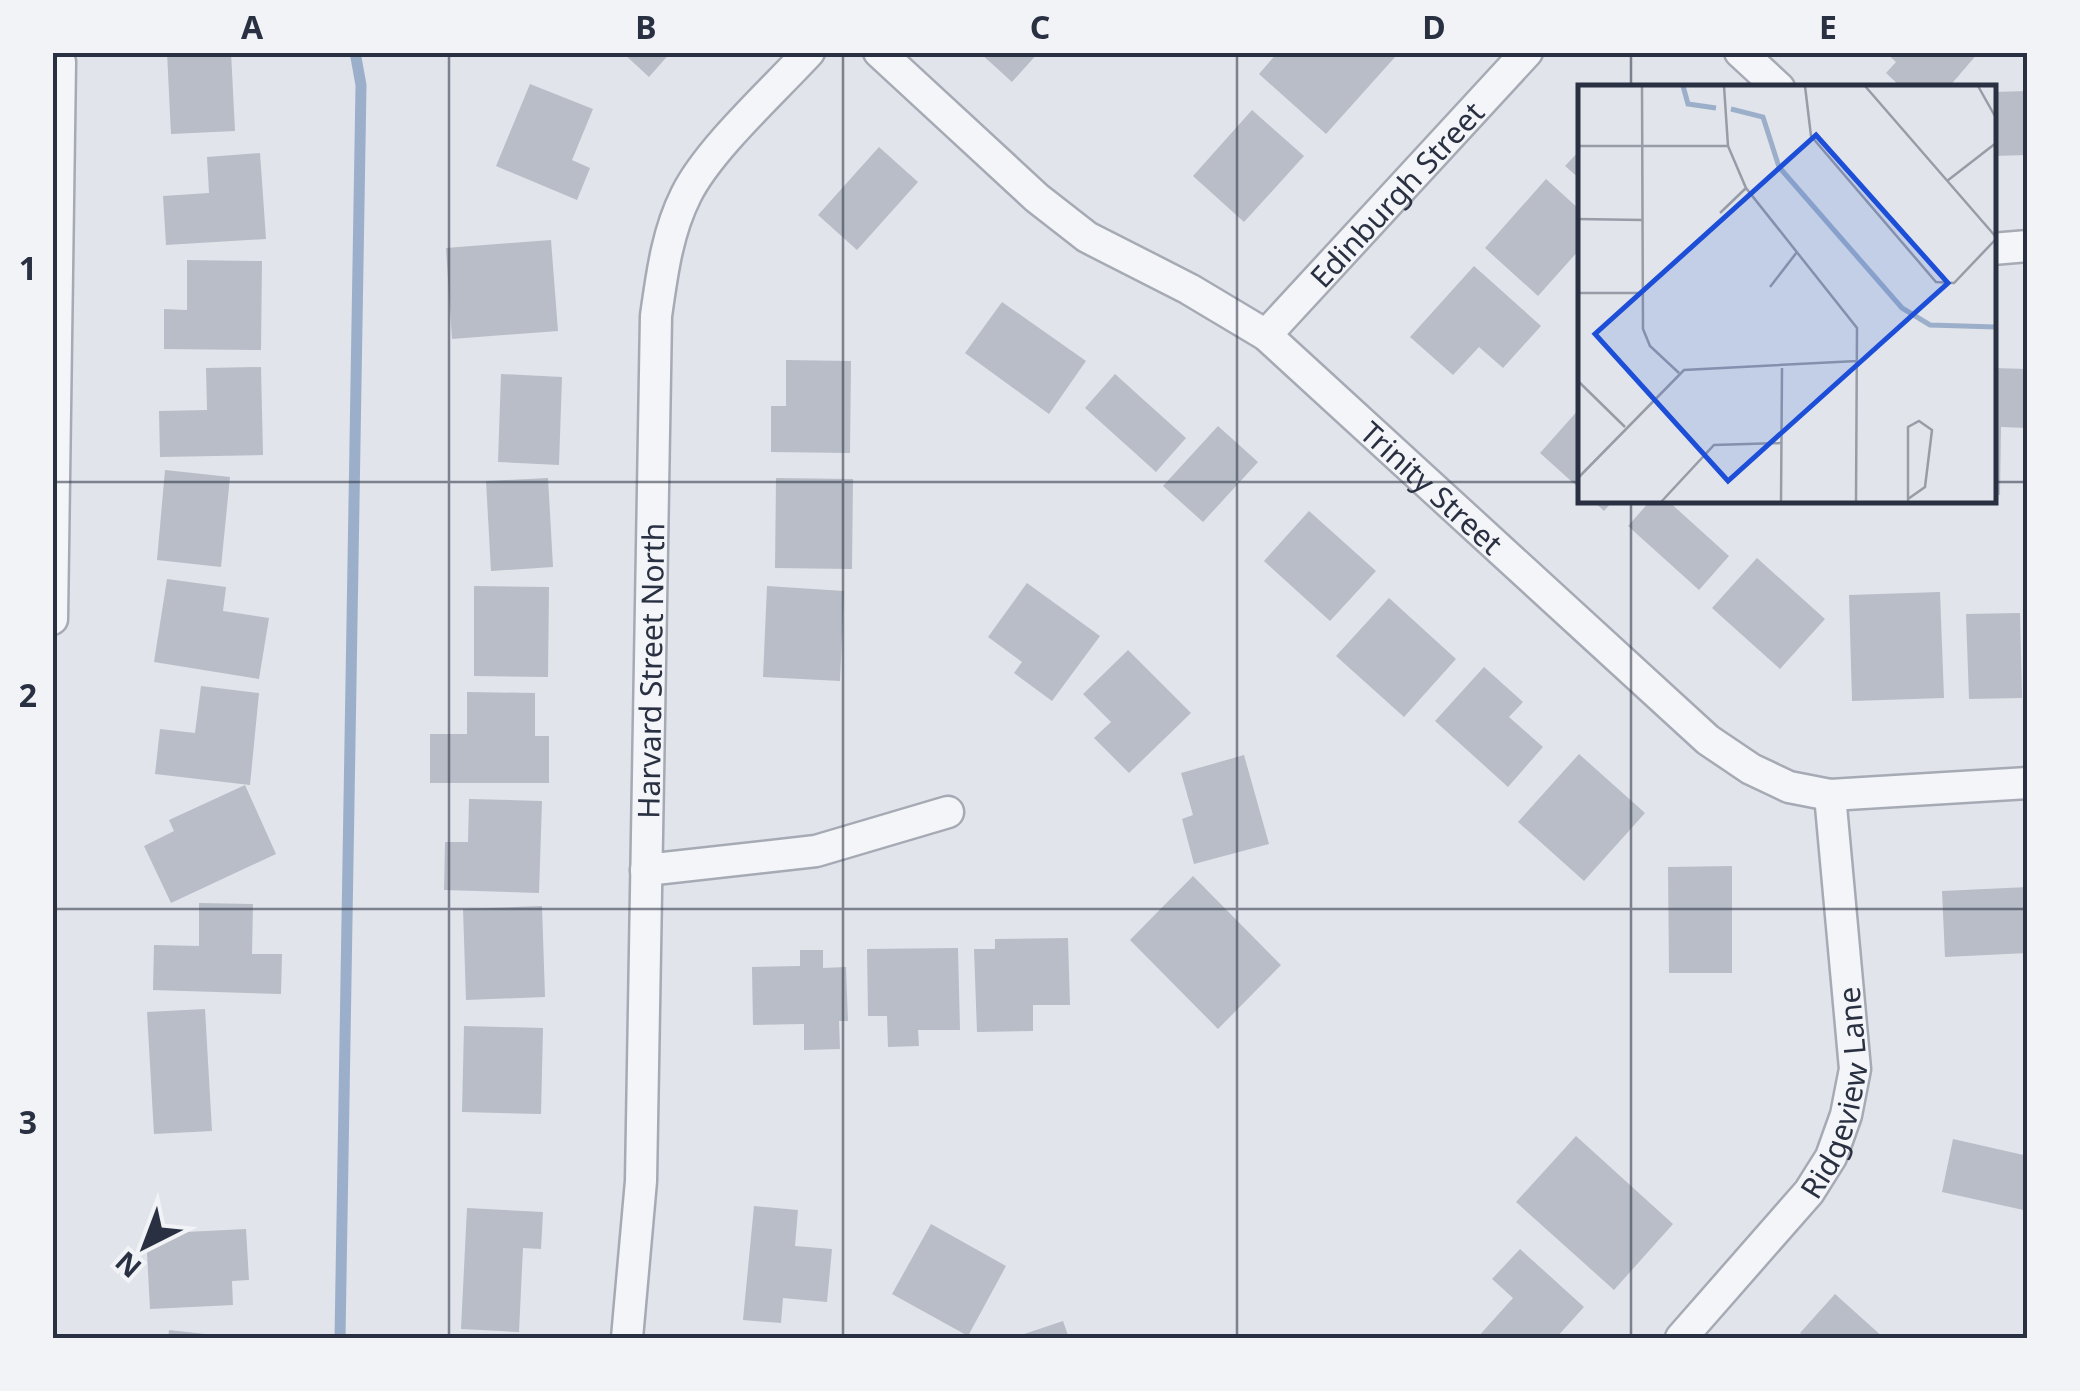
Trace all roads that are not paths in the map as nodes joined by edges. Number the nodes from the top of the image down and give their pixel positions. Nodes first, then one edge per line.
1 (56, 52) edge
2 (808, 52) edge
3 (880, 52) edge
4 (1527, 52) edge
5 (1740, 52) edge
6 (1776, 85) edge
7 (2028, 246) edge
8 (1995, 249) edge
9 (1266, 335) junction
10 (52, 619) edge
11 (2028, 783) edge
12 (1830, 794) junction
13 (948, 812) dead end
14 (646, 870) junction
15 (627, 1338) edge
16 (1681, 1338) edge

1 - 10 street
2 - 14 street, Harvard Street North
3 - 9 street, Trinity Street
4 - 9 street, Edinburgh Street
5 - 6 street
7 - 8 street
9 - 12 street, Trinity Street
11 - 12 street, Trinity Street
12 - 16 street, Ridgeview Lane
13 - 14 street
14 - 15 street, Harvard Street North

